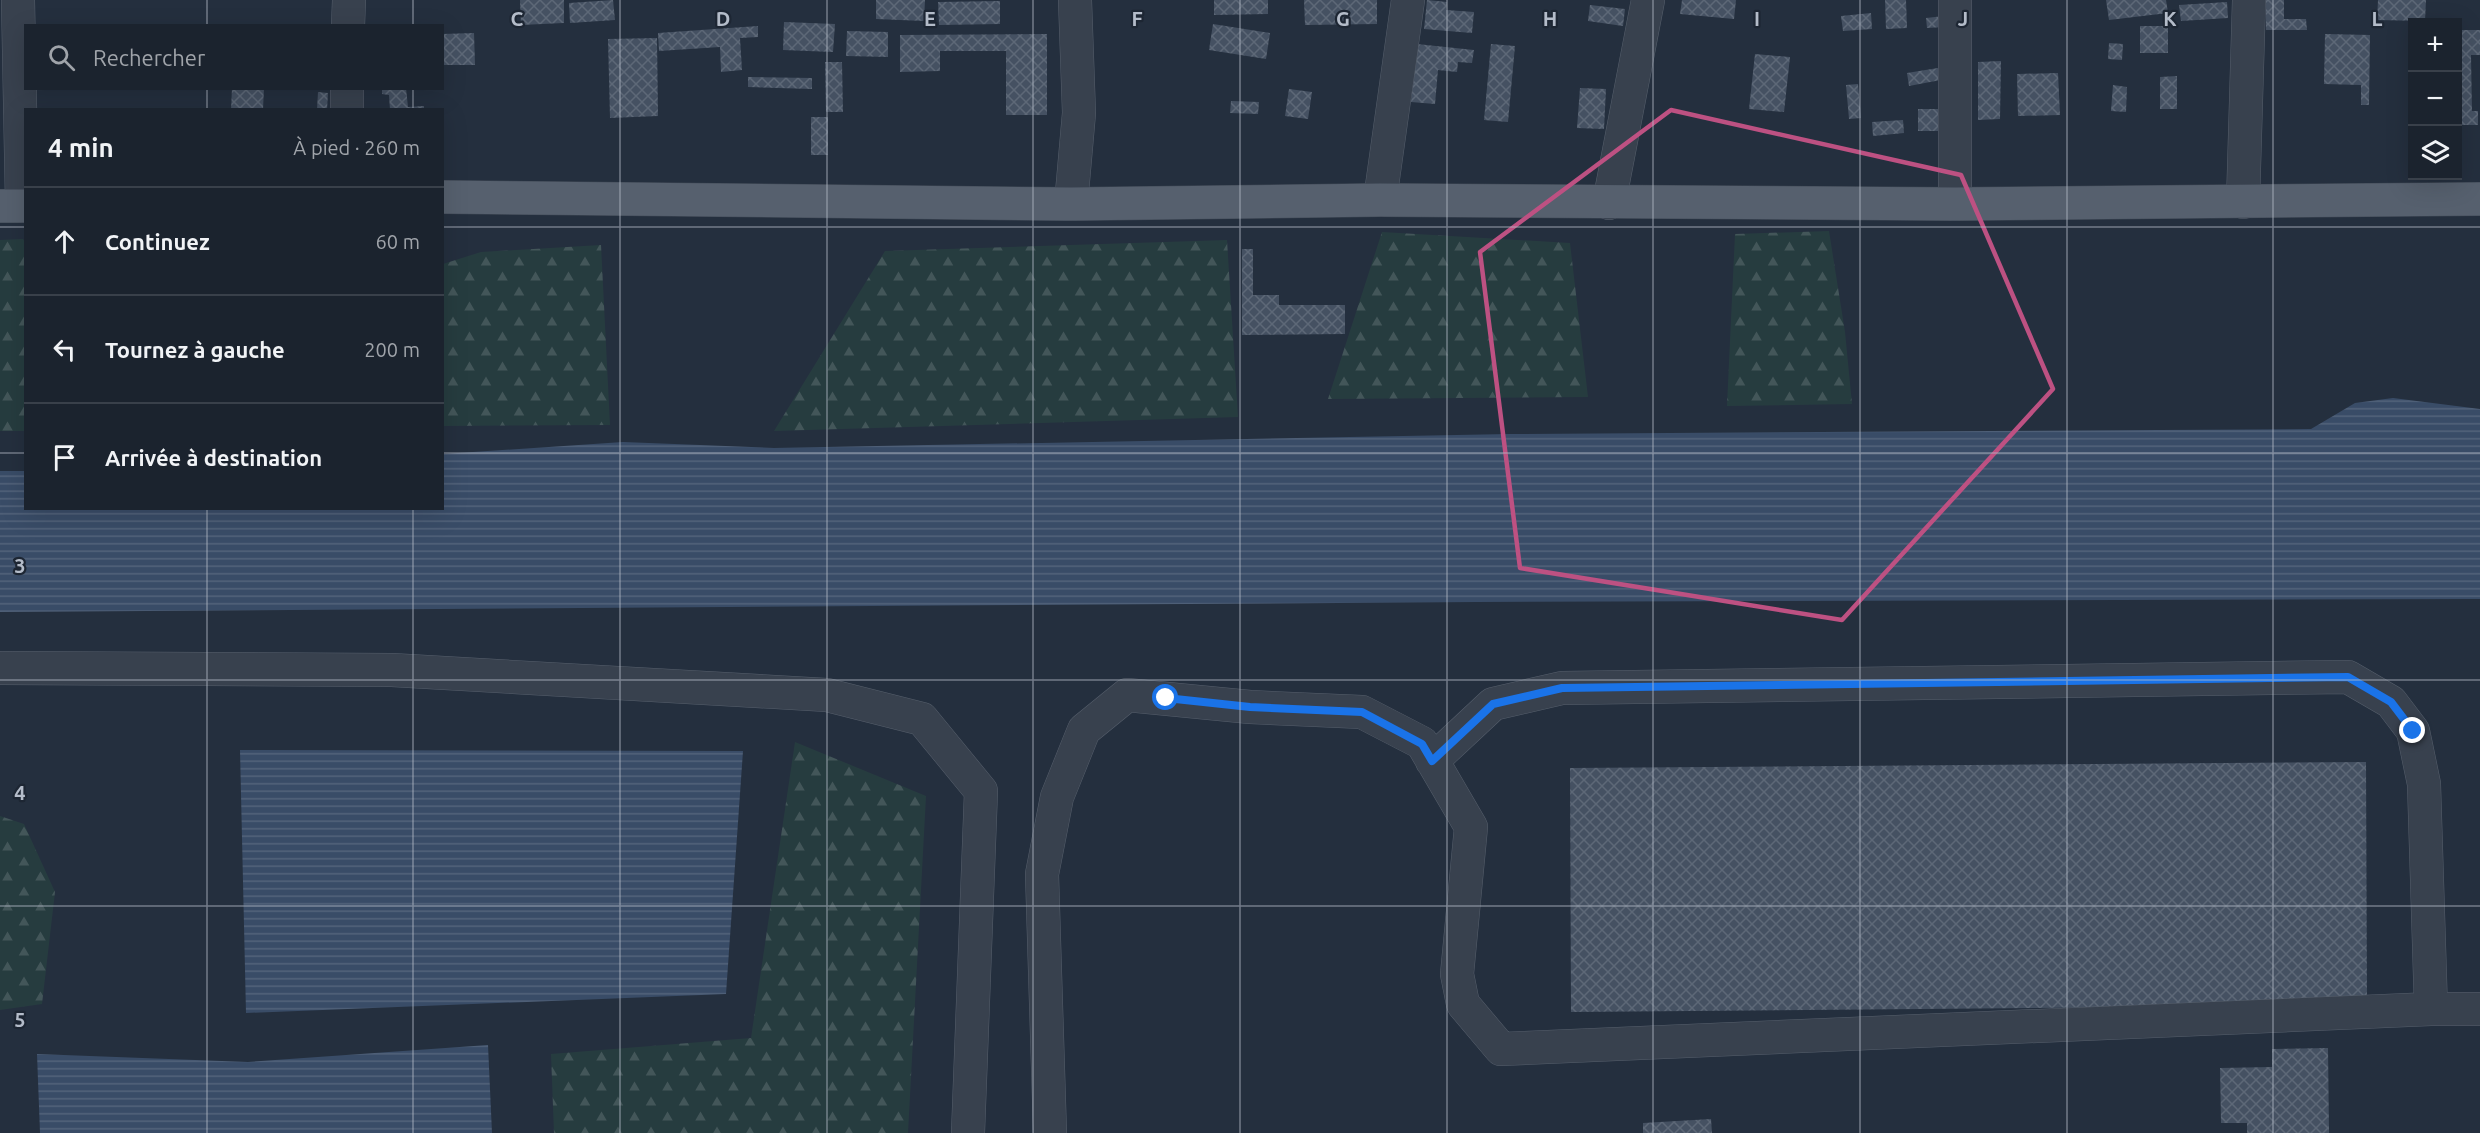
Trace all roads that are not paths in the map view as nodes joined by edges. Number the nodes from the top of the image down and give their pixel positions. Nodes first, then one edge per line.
1 (18, 0) edge
2 (349, 0) edge
3 (1076, 0) edge
4 (1408, 0) edge
5 (1648, 0) edge
6 (1954, 0) edge
7 (2249, 0) edge
8 (348, 24) edge
9 (347, 90) edge
10 (347, 108) edge
11 (444, 197) edge
12 (2480, 199) edge
13 (1380, 200) junction
14 (2243, 202) junction
15 (1609, 203) junction
16 (1071, 204) junction
17 (1955, 204) junction
18 (16, 206) edge
19 (0, 668) edge
20 (1432, 761) junction
21 (2431, 1009) junction
22 (2480, 1009) edge
23 (968, 1133) edge
24 (1050, 1133) edge

1 - 18 street
2 - 8 street
3 - 16 street
4 - 13 street
5 - 15 street
6 - 17 street
7 - 14 street
9 - 10 street
11 - 16 main road
12 - 14 main road
13 - 15 main road
13 - 16 main road
14 - 17 main road
15 - 17 main road
19 - 23 street
20 - 21 street
20 - 21 street
20 - 24 street
21 - 22 street

